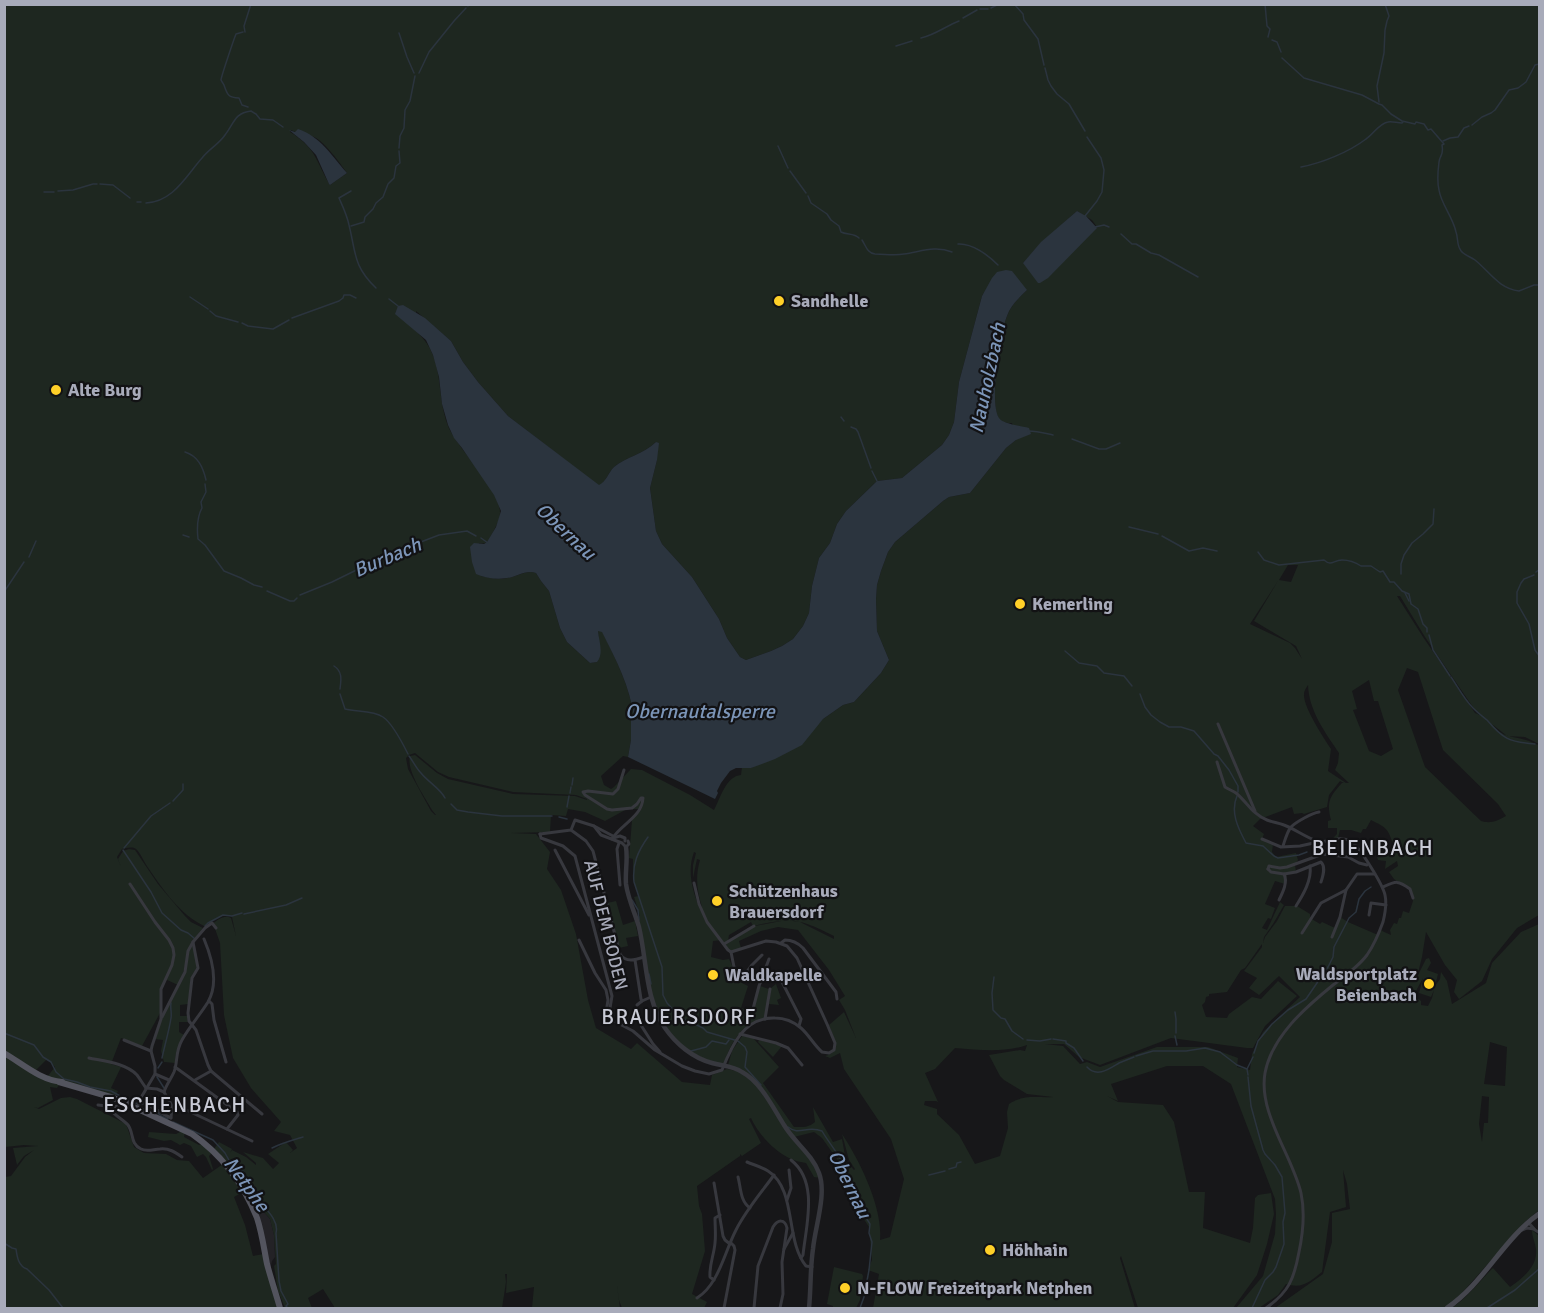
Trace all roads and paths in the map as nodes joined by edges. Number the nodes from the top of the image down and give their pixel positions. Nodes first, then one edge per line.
1 (1218, 724) dead end
2 (1217, 762) dead end
3 (624, 770) dead end
4 (1319, 812) dead end
5 (1256, 813) junction
6 (1290, 828) junction
7 (571, 830) junction
8 (613, 838) junction
9 (1262, 839) dead end
10 (1320, 842) junction
11 (623, 844) junction
12 (1283, 846) junction
13 (555, 850) dead end
14 (1323, 854) junction
15 (1359, 863) junction
16 (1368, 865) junction
17 (1310, 866) junction
18 (1284, 874) junction
19 (1357, 874) junction
20 (1374, 874) junction
21 (1321, 882) dead end
22 (694, 883) dead end
23 (130, 884) dead end
24 (620, 885) dead end
25 (1382, 888) junction
26 (1346, 890) junction
27 (1413, 898) dead end
28 (1279, 900) dead end
29 (1386, 905) junction
30 (1296, 906) dead end
31 (1369, 915) dead end
32 (591, 919) junction
33 (754, 926) dead end
34 (216, 928) dead end
35 (1302, 933) dead end
36 (1332, 937) dead end
37 (204, 939) dead end
38 (579, 940) dead end
39 (193, 942) junction
40 (780, 943) junction
41 (724, 944) junction
42 (731, 952) junction
43 (762, 955) dead end
44 (644, 957) junction
45 (635, 960) junction
46 (770, 960) dead end
47 (765, 970) junction
48 (770, 988) dead end
49 (651, 997) junction
50 (837, 999) dead end
51 (208, 1001) junction
52 (642, 1001) junction
53 (637, 1005) dead end
54 (753, 1009) dead end
55 (610, 1017) junction
56 (160, 1019) junction
57 (637, 1019) dead end
58 (765, 1019) junction
59 (192, 1025) junction
60 (799, 1026) junction
61 (740, 1034) junction
62 (754, 1037) junction
63 (124, 1040) dead end
64 (757, 1043) dead end
65 (151, 1051) junction
66 (4, 1053) edge
67 (663, 1056) junction
68 (88, 1058) dead end
69 (226, 1062) dead end
70 (802, 1065) dead end
71 (724, 1066) junction
72 (176, 1067) junction
73 (211, 1071) junction
74 (155, 1074) junction
75 (153, 1079) junction
76 (169, 1080) junction
77 (195, 1080) junction
78 (146, 1088) junction
79 (157, 1089) junction
80 (164, 1092) junction
81 (107, 1096) junction
82 (126, 1103) junction
83 (138, 1104) junction
84 (98, 1105) dead end
85 (107, 1106) junction
86 (172, 1108) junction
87 (262, 1114) dead end
88 (171, 1120) junction
89 (227, 1129) junction
90 (252, 1141) dead end
91 (182, 1157) dead end
92 (791, 1160) dead end
93 (747, 1162) dead end
94 (789, 1170) dead end
95 (774, 1175) junction
96 (738, 1177) dead end
97 (714, 1183) dead end
98 (787, 1201) junction
99 (750, 1208) junction
100 (1539, 1213) edge
101 (720, 1215) junction
102 (1528, 1222) junction
103 (1534, 1229) junction
104 (1518, 1232) junction
105 (793, 1233) junction
106 (1539, 1233) edge
107 (730, 1244) junction
108 (784, 1249) junction
109 (801, 1258) junction
110 (812, 1267) junction
111 (714, 1280) junction
112 (697, 1298) dead end
113 (280, 1308) edge
114 (724, 1308) edge
115 (754, 1308) edge
116 (780, 1308) edge
117 (809, 1308) edge
118 (1266, 1308) edge
119 (1447, 1308) edge

1 - 5 street
2 - 5 street
3 - 8 street
4 - 6 street
5 - 6 street
6 - 10 street
6 - 12 street
7 - 8 street
7 - 32 street, AUF DEM BODEN
7 - 45 street
8 - 11 street
8 - 11 street
9 - 12 street
10 - 12 street
10 - 14 street
10 - 16 street
11 - 24 street
11 - 44 street
13 - 32 street
14 - 15 street
14 - 18 street
15 - 16 street
15 - 19 street
16 - 20 street
17 - 18 street
17 - 21 street
17 - 30 street
18 - 28 street
19 - 20 street
19 - 26 street
20 - 25 street
22 - 41 street
23 - 56 street
25 - 27 street
25 - 29 street
26 - 35 street
26 - 36 street
29 - 31 street
29 - 118 street
32 - 55 street, AUF DEM BODEN
33 - 41 street
34 - 39 street
37 - 51 street
38 - 55 street
39 - 56 street
39 - 59 street
40 - 42 street
40 - 50 street
40 - 60 street
41 - 42 street
42 - 43 street
44 - 45 street
44 - 49 street
45 - 52 street
46 - 47 street
47 - 54 street
47 - 60 street
48 - 58 street
49 - 52 street
49 - 71 street
51 - 59 street
51 - 69 street
52 - 53 street
55 - 67 street, AUF DEM BODEN
56 - 65 street
57 - 67 street
58 - 60 street
58 - 61 street
59 - 72 street
59 - 73 street
61 - 62 street
61 - 71 street
62 - 64 street
62 - 70 street
63 - 65 street
65 - 74 street
66 - 81 main road
67 - 71 street, AUF DEM BODEN
68 - 78 street
71 - 110 street
72 - 76 street
72 - 77 street
73 - 77 street
73 - 87 street
74 - 75 street
74 - 76 street
75 - 78 street
75 - 79 street
76 - 80 street
77 - 89 street
78 - 79 street
78 - 83 street
79 - 80 street
80 - 86 street
81 - 82 main road
81 - 85 street
82 - 83 main road
82 - 85 street
83 - 88 main road
84 - 85 street
85 - 91 street
86 - 88 street
86 - 89 street
88 - 113 main road
89 - 90 street
92 - 109 street
93 - 95 street
94 - 98 street
95 - 98 street
95 - 99 street
96 - 99 street
97 - 101 street
98 - 105 street
99 - 107 street
100 - 102 main road
101 - 107 street
101 - 111 street
102 - 103 street
102 - 104 main road
103 - 104 street
103 - 106 street
104 - 119 main road
105 - 108 street
105 - 109 street
107 - 111 street
107 - 114 street
108 - 115 street
108 - 116 street
109 - 110 street
110 - 117 street
111 - 112 street

